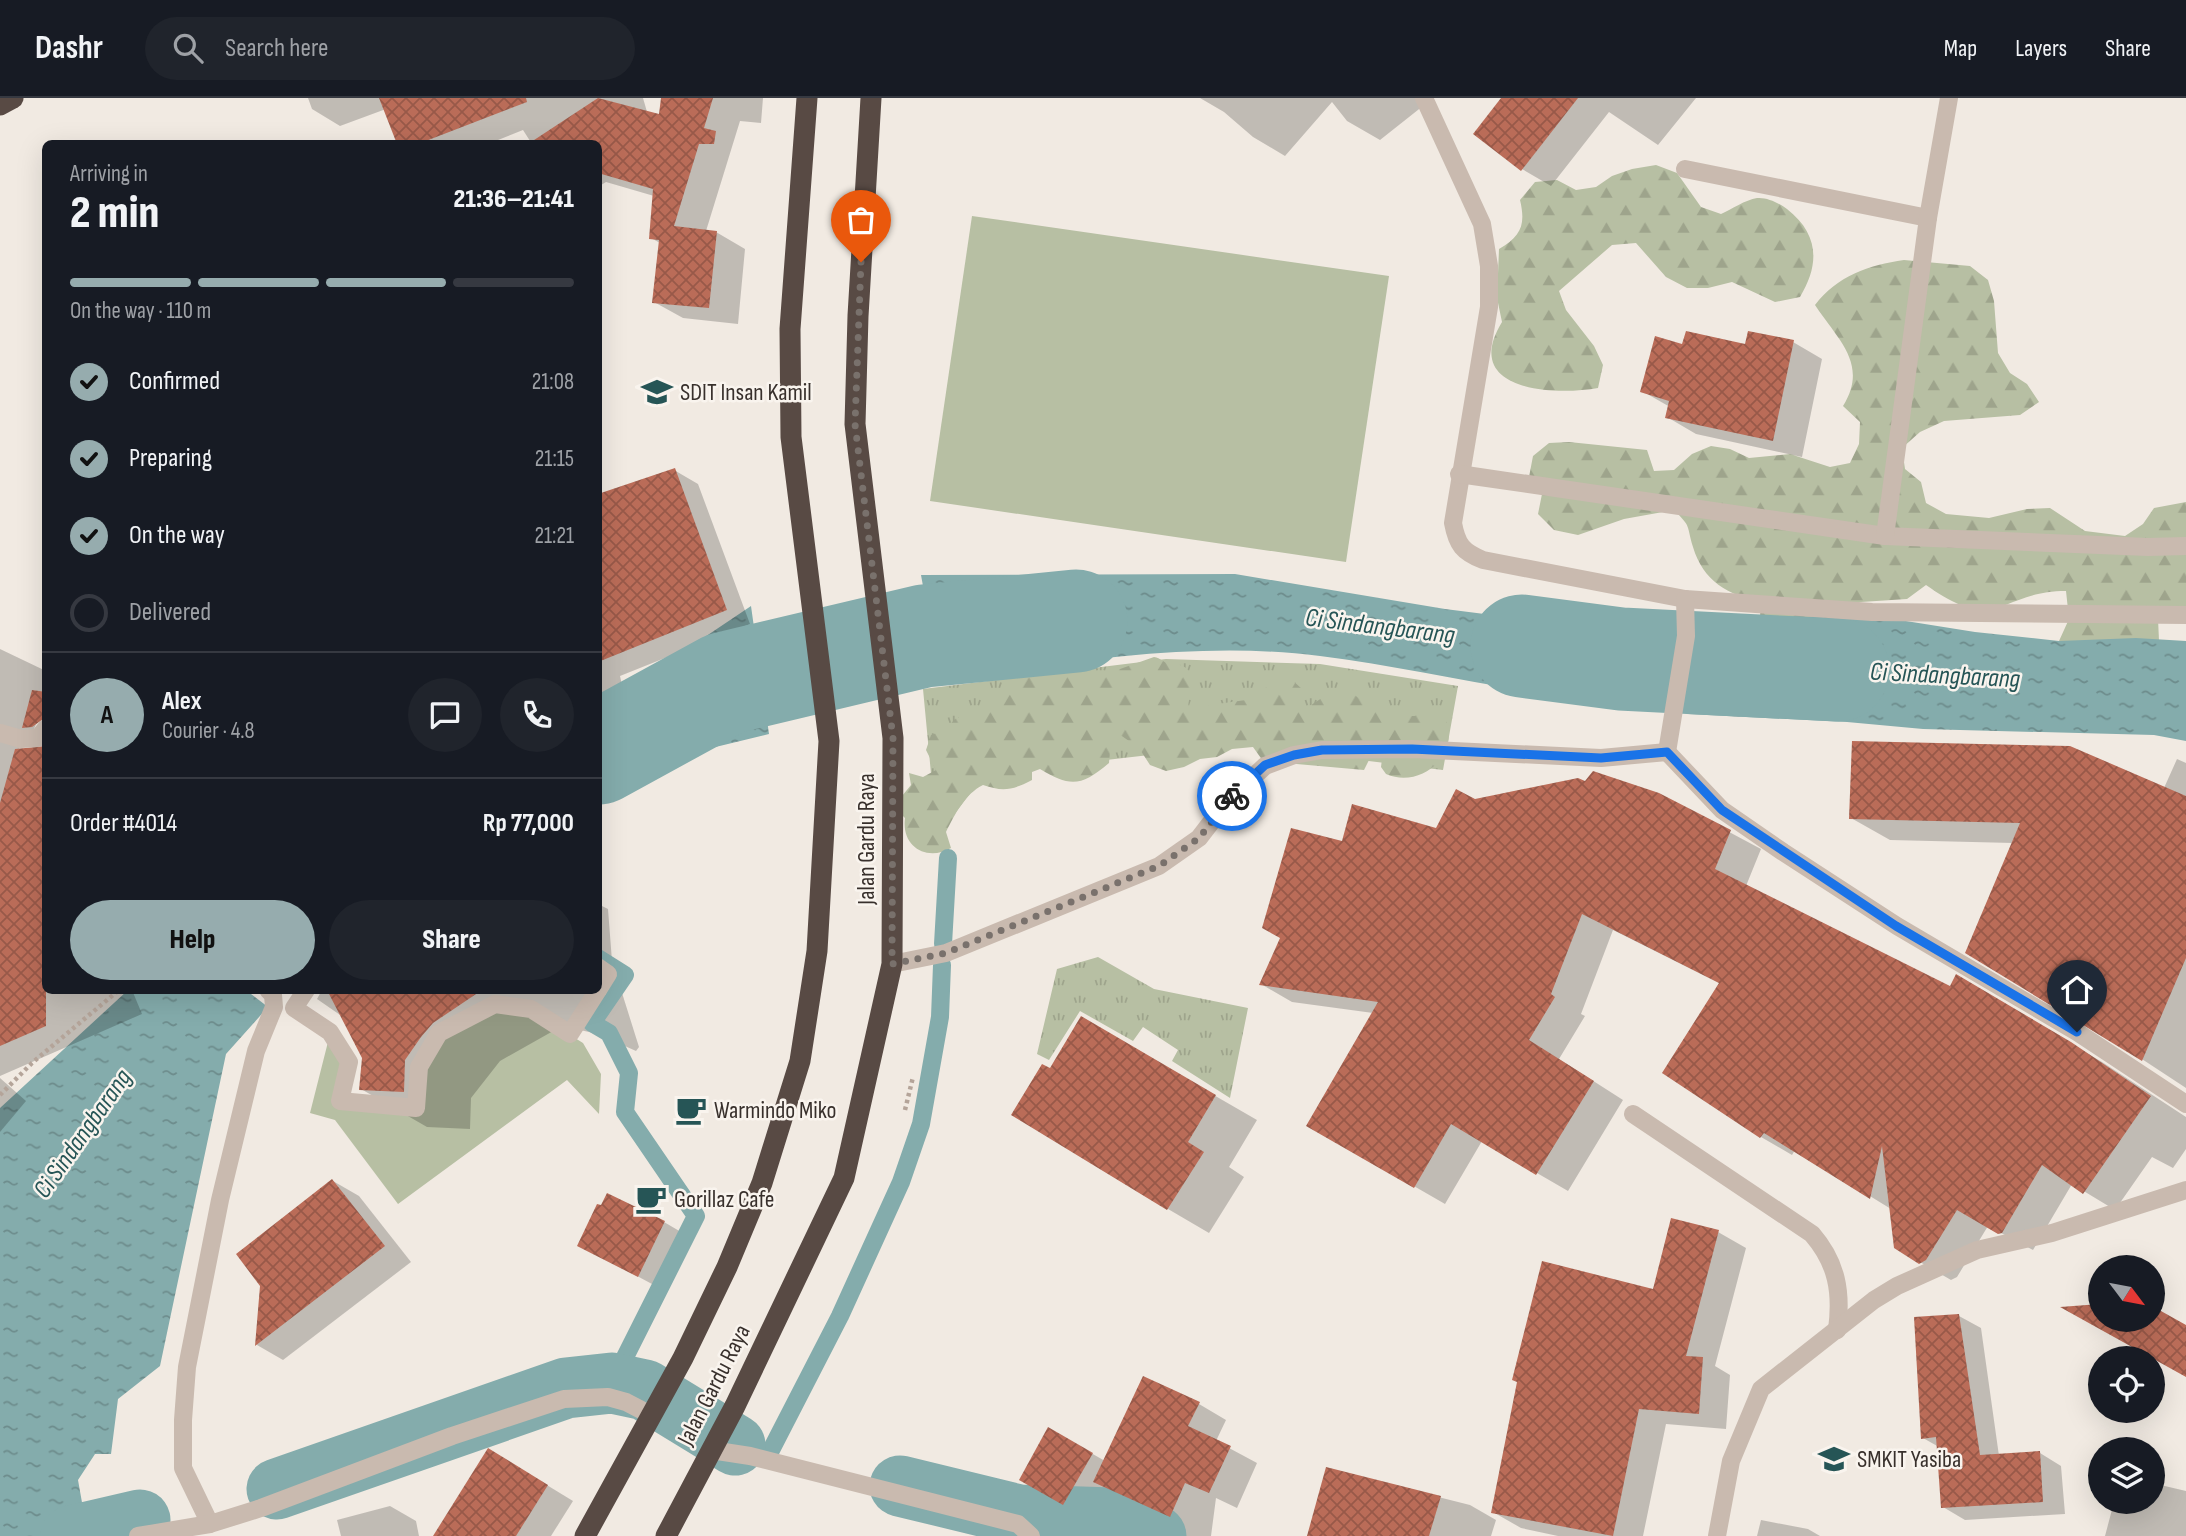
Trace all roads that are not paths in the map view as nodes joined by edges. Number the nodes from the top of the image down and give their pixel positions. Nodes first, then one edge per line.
1 (13, 98) edge
2 (807, 98) edge
3 (871, 98) edge
4 (1424, 98) edge
5 (1949, 98) edge
6 (0, 105) edge
7 (1685, 169) dead end
8 (1928, 218) junction
9 (1459, 474) junction
10 (1885, 536) junction
11 (2186, 546) edge
12 (1685, 600) junction
13 (2186, 615) edge
14 (0, 733) edge
15 (42, 733) edge
16 (1667, 752) junction
17 (892, 964) junction
18 (602, 970) edge
19 (602, 984) edge
20 (303, 994) edge
21 (595, 994) edge
22 (271, 999) edge
23 (294, 1009) junction
24 (2186, 1104) edge
25 (1633, 1114) dead end
26 (2186, 1190) edge
27 (1837, 1330) junction
28 (652, 1413) junction
29 (712, 1446) junction
30 (209, 1524) junction
31 (138, 1536) edge
32 (585, 1536) edge
33 (666, 1536) edge
34 (1031, 1536) edge
35 (1717, 1536) edge

1 - 6 highway
2 - 28 highway, Jalan Gardu Raya
3 - 17 highway, Jalan Gardu Raya
4 - 9 street
5 - 8 street
7 - 8 street
8 - 10 street
9 - 10 street
9 - 12 street
10 - 11 street
12 - 13 street
12 - 16 street
14 - 15 street
16 - 17 street
16 - 24 street
17 - 29 highway, Jalan Gardu Raya
18 - 19 street
20 - 23 street
21 - 23 street
22 - 23 street
22 - 30 street
25 - 27 street
26 - 27 street
27 - 35 street
28 - 30 street
28 - 32 highway, Jalan Gardu Raya
29 - 33 highway, Jalan Gardu Raya
29 - 34 street
30 - 31 street

